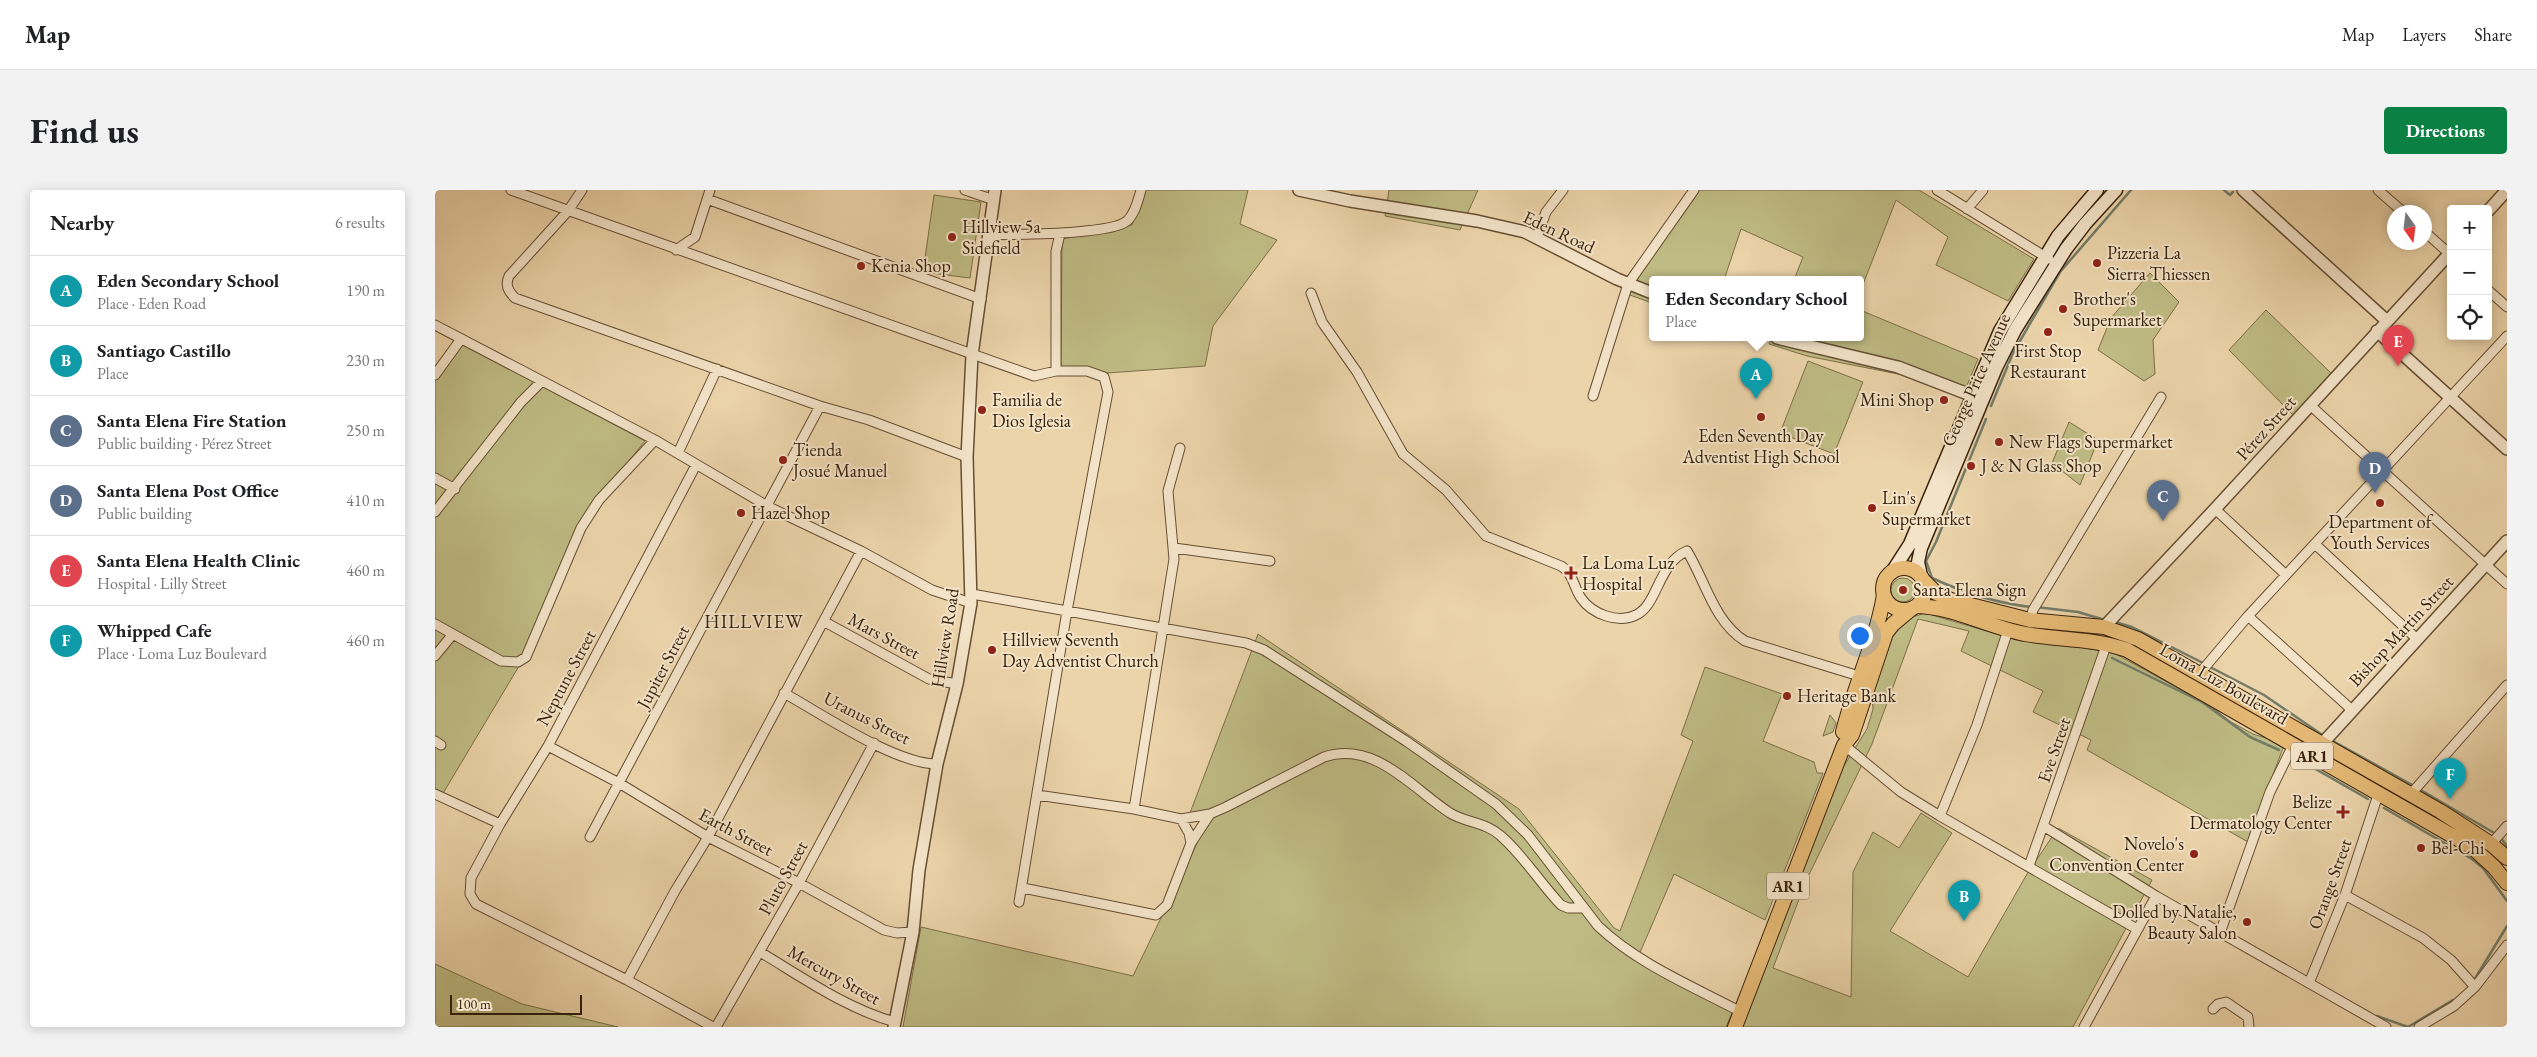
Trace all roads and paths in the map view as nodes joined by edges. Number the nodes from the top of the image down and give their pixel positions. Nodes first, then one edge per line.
1 (511, 190) edge
2 (582, 190) edge
3 (965, 190) edge
4 (1141, 190) edge
5 (1299, 190) edge
6 (1563, 190) edge
7 (1694, 190) edge
8 (1937, 190) edge
9 (1983, 190) edge
10 (2097, 190) edge
11 (2116, 190) edge
12 (2243, 190) edge
13 (2378, 190) edge
14 (2507, 190) edge
15 (709, 194) edge
16 (995, 195) edge
17 (2395, 205) edge
18 (2492, 207) edge
19 (1967, 209) junction
20 (568, 211) junction
21 (1060, 234) junction
22 (990, 235) junction
23 (1537, 237) junction
24 (2432, 238) edge
25 (676, 250) junction
26 (2447, 251) edge
27 (2447, 257) edge
28 (2051, 259) junction
29 (1628, 284) junction
30 (1649, 292) edge
31 (1311, 293) dead end
32 (2492, 294) edge
33 (981, 299) junction
34 (2507, 307) edge
35 (2387, 321) junction
36 (435, 325) edge
37 (2377, 331) junction
38 (2507, 336) edge
39 (461, 339) junction
40 (1790, 341) edge
41 (972, 355) junction
42 (717, 369) junction
43 (1056, 371) junction
44 (435, 374) edge
45 (541, 382) junction
46 (1971, 395) junction
47 (1593, 396) dead end
48 (2161, 397) dead end
49 (2450, 397) junction
50 (1983, 400) junction
51 (2311, 405) junction
52 (820, 406) junction
53 (655, 440) junction
54 (1180, 448) dead end
55 (2507, 449) edge
56 (679, 453) junction
57 (967, 457) junction
58 (695, 465) junction
59 (2382, 470) junction
60 (435, 478) edge
61 (455, 489) junction
62 (769, 507) junction
63 (2215, 510) junction
64 (435, 512) edge
65 (2507, 541) edge
66 (2316, 545) junction
67 (1174, 548) junction
68 (861, 551) junction
69 (1269, 561) dead end
70 (2485, 565) junction
71 (1892, 572) junction
72 (2286, 575) junction
73 (1922, 578) junction
74 (2507, 584) edge
75 (1884, 595) junction
76 (972, 599) junction
77 (1914, 608) junction
78 (1067, 610) junction
79 (2248, 616) junction
80 (2030, 620) junction
81 (825, 622) junction
82 (435, 624) edge
83 (2104, 626) junction
84 (1164, 628) junction
85 (2008, 630) junction
86 (453, 634) junction
87 (2417, 639) junction
88 (2107, 643) junction
89 (435, 656) edge
90 (2200, 673) junction
91 (1859, 676) junction
92 (957, 684) junction
93 (2507, 685) edge
94 (784, 693) junction
95 (2352, 710) junction
96 (874, 743) junction
97 (1844, 745) junction
98 (2293, 745) junction
99 (2321, 745) junction
100 (548, 746) junction
101 (937, 764) junction
102 (619, 783) junction
103 (435, 794) edge
104 (2378, 794) junction
105 (2410, 794) junction
106 (1037, 795) junction
107 (1134, 809) junction
108 (1210, 814) junction
109 (1940, 816) junction
110 (1181, 819) junction
111 (500, 824) junction
112 (2507, 826) edge
113 (2045, 827) junction
114 (708, 837) junction
115 (590, 838) dead end
116 (1191, 844) junction
117 (2491, 844) junction
118 (2507, 858) edge
119 (2029, 866) junction
120 (799, 883) junction
121 (2507, 883) edge
122 (1023, 888) junction
123 (2345, 895) junction
124 (2155, 896) junction
125 (1019, 902) dead end
126 (1583, 908) junction
127 (2137, 929) junction
128 (913, 932) junction
129 (2220, 933) junction
130 (2507, 945) edge
131 (760, 952) junction
132 (627, 980) junction
133 (2309, 983) junction
134 (2475, 987) junction
135 (2213, 1010) dead end
136 (1741, 1012) junction
137 (894, 1024) edge
138 (714, 1027) edge
139 (1735, 1027) edge
140 (2084, 1027) edge
141 (2249, 1027) edge
142 (2386, 1027) edge
143 (2419, 1027) edge

1 - 20 street
2 - 20 street
3 - 16 street
4 - 21 street
5 - 23 street, Eden Road
6 - 23 street
7 - 29 street
8 - 19 street
9 - 19 street
10 - 28 main road, George Price Avenue
11 - 28 main road, George Price Avenue
12 - 35 street
13 - 17 street
14 - 18 street
15 - 25 street
15 - 33 street
16 - 22 street, Hillview Road
19 - 28 street
20 - 25 street
20 - 42 street
21 - 22 street
21 - 43 street
22 - 33 street, Hillview Road
23 - 29 street, Eden Road
24 - 26 street
25 - 41 street
27 - 35 street, Pérez Street
28 - 46 main road, George Price Avenue
28 - 50 main road, George Price Avenue
29 - 30 street, Eden Road
29 - 47 street
31 - 91 street
32 - 34 street
33 - 41 street, Hillview Road
35 - 37 street, Pérez Street
36 - 39 street
37 - 49 street
37 - 51 street, Pérez Street
38 - 49 street
39 - 44 street
39 - 45 street
40 - 46 street
41 - 43 street
41 - 57 street, Hillview Road
42 - 52 street
42 - 56 street
43 - 78 street
45 - 53 street
45 - 61 street
46 - 50 street
46 - 71 main road, George Price Avenue
48 - 80 street
49 - 55 street
49 - 59 street
50 - 73 main road, George Price Avenue
51 - 59 street
51 - 63 street, Pérez Street
52 - 57 street
52 - 62 street, Jupiter Street
53 - 56 street
53 - 86 street
54 - 67 street
56 - 58 street
57 - 76 street, Hillview Road
58 - 62 street
58 - 100 street, Neptune Street
59 - 66 street
59 - 70 street
60 - 61 street
61 - 64 street
62 - 68 street
62 - 102 street, Jupiter Street
63 - 72 street
63 - 83 street, Pérez Street
65 - 70 street, Bishop Martin Street
66 - 72 street
66 - 87 street
67 - 69 street
67 - 84 street
68 - 76 street
68 - 81 street
70 - 74 street
70 - 87 street, Bishop Martin Street
71 - 73 highway
71 - 75 highway
72 - 79 street
73 - 77 highway
73 - 80 highway, Loma Luz Boulevard / AR1
75 - 77 highway
75 - 91 highway, AR1
76 - 78 street
76 - 92 street, Hillview Road
77 - 85 highway, Loma Luz Boulevard / AR1
77 - 97 highway, AR1
78 - 84 street
78 - 106 street
79 - 90 street
79 - 95 street
80 - 83 highway, Loma Luz Boulevard / AR1
81 - 92 street, Mars Street
81 - 94 street
82 - 86 street
83 - 90 highway, Loma Luz Boulevard / AR1
84 - 107 street
84 - 126 street
85 - 88 highway, Loma Luz Boulevard / AR1
85 - 109 street
86 - 89 street
87 - 95 street, Bishop Martin Street
88 - 98 highway, Loma Luz Boulevard / AR1
88 - 113 street, Eve Street
90 - 99 highway, Loma Luz Boulevard / AR1
91 - 97 highway, AR1
92 - 101 street, Hillview Road
93 - 105 street
94 - 96 street, Uranus Street
94 - 114 street
95 - 99 street, Bishop Martin Street
96 - 101 street, Uranus Street
96 - 120 street, Pluto Street
97 - 109 street
97 - 136 highway, AR1
98 - 104 highway, Loma Luz Boulevard / AR1
98 - 129 street
99 - 105 highway, Loma Luz Boulevard / AR1
100 - 102 street, Earth Street
100 - 111 street, Neptune Street
101 - 128 street, Hillview Road
102 - 114 street, Earth Street
102 - 115 street, Jupiter Street
103 - 111 street
104 - 121 highway, Loma Luz Boulevard / AR1
104 - 123 street, Orange Street
105 - 117 highway, Loma Luz Boulevard / AR1
106 - 107 street
106 - 122 street
107 - 110 street
108 - 110 street
108 - 116 street
108 - 126 street
109 - 119 street
110 - 116 street
111 - 132 street, Neptune Street
112 - 117 street
113 - 119 street, Eve Street
113 - 124 street
114 - 120 street, Earth Street
114 - 132 street
116 - 122 street
117 - 118 highway, Loma Luz Boulevard / AR1
119 - 127 street
120 - 128 street, Earth Street
120 - 131 street, Pluto Street
122 - 125 street
123 - 133 street, Orange Street
123 - 134 street
124 - 127 street
124 - 129 street
126 - 136 street
127 - 140 street
128 - 137 street, Hillview Road
129 - 133 street
130 - 134 street
131 - 137 street, Mercury Street
131 - 138 street, Pluto Street
132 - 138 street
133 - 142 street
134 - 143 street
135 - 141 street
136 - 139 highway, AR1

